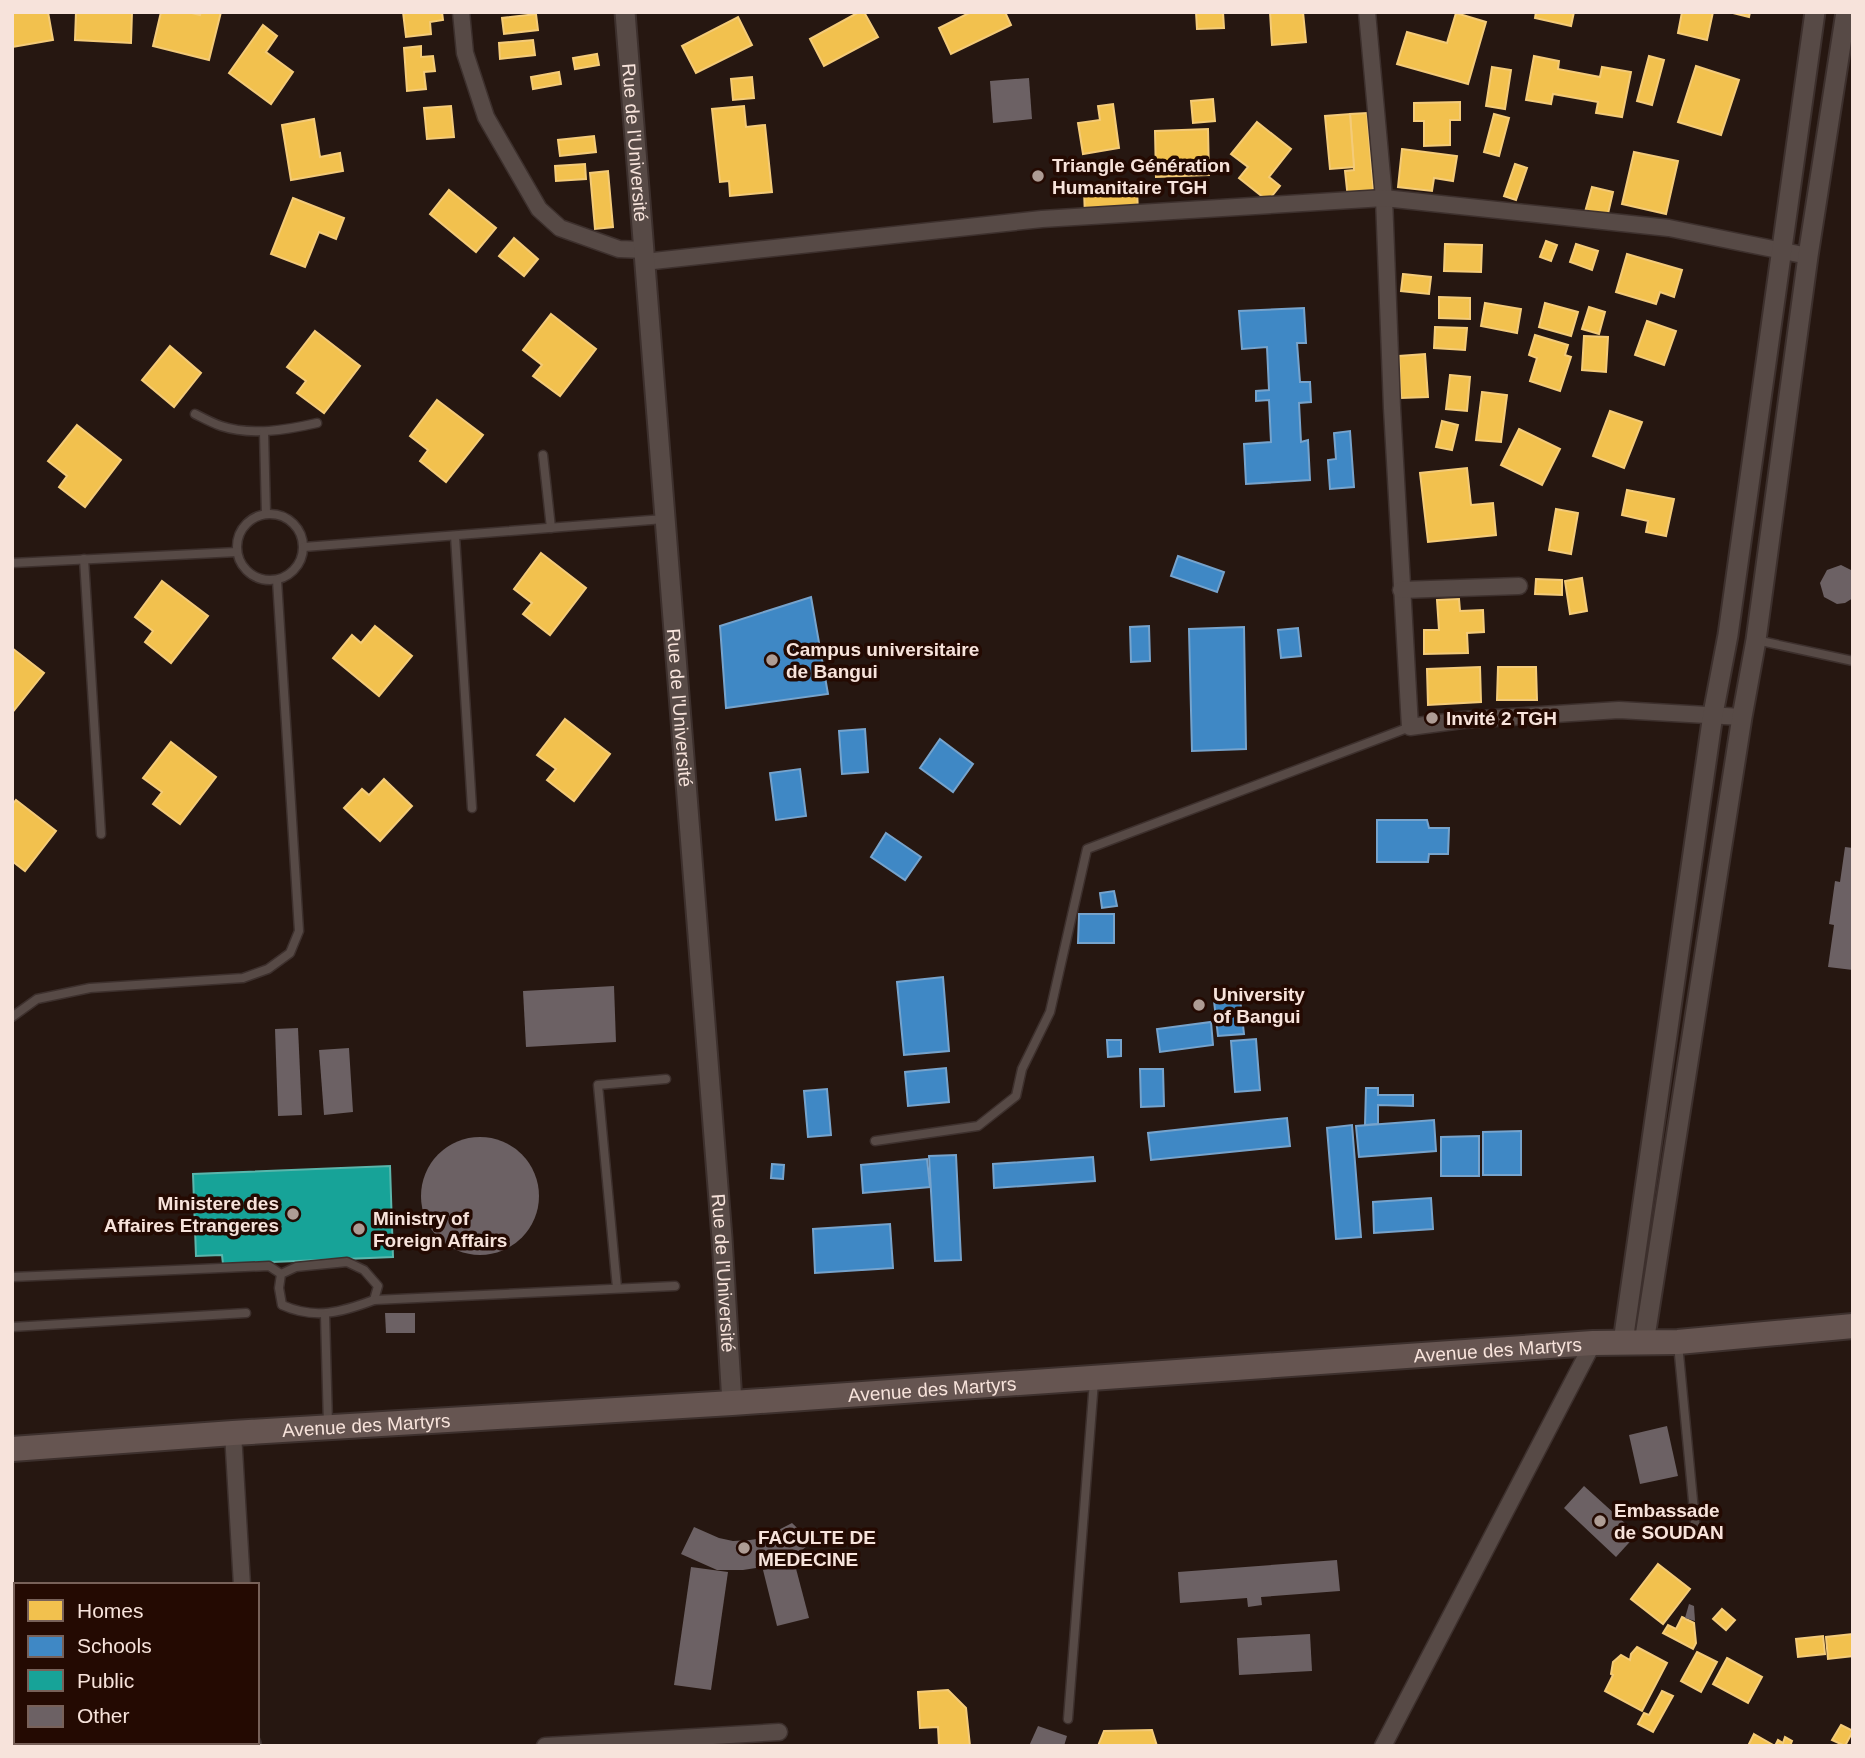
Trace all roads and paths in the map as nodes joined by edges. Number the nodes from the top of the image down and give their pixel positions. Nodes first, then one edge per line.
1 (461, 12) edge
2 (625, 12) edge
3 (1367, 12) edge
4 (1815, 12) edge
5 (1846, 12) edge
6 (1384, 198) junction
7 (1780, 251) junction
8 (644, 256) junction
9 (1808, 256) junction
10 (195, 414) dead end
11 (317, 423) dead end
12 (264, 432) junction
13 (543, 455) dead end
14 (266, 514) junction
15 (666, 519) junction
16 (551, 528) junction
17 (455, 536) junction
18 (304, 547) junction
19 (237, 552) junction
20 (84, 559) junction
21 (12, 563) edge
22 (277, 580) junction
23 (1519, 586) dead end
24 (1401, 590) junction
25 (1756, 640) junction
26 (1853, 661) edge
27 (1713, 714) junction
28 (1742, 717) junction
29 (1410, 727) junction
30 (472, 808) dead end
31 (102, 834) dead end
32 (12, 1017) edge
33 (666, 1079) dead end
34 (875, 1141) dead end
35 (281, 1274) junction
36 (12, 1277) edge
37 (675, 1286) dead end
38 (617, 1289) junction
39 (374, 1300) junction
40 (246, 1313) dead end
41 (325, 1315) junction
42 (1853, 1326) edge
43 (12, 1327) edge
44 (1634, 1342) junction
45 (1678, 1342) junction
46 (1592, 1343) junction
47 (1094, 1378) junction
48 (732, 1404) junction
49 (328, 1427) junction
50 (233, 1433) junction
51 (12, 1449) edge
52 (1696, 1532) dead end
53 (242, 1583) edge
54 (1069, 1706) junction
55 (779, 1732) dead end
56 (545, 1746) edge
57 (1384, 1746) edge

1 - 8 street
2 - 8 street, Rue de l'Université
3 - 6 street
4 - 7 street
5 - 9 street
6 - 7 street
6 - 8 street
6 - 24 street
7 - 9 street
7 - 27 street
8 - 15 street, Rue de l'Université
9 - 25 street
10 - 12 lane
11 - 12 lane
12 - 14 lane
13 - 16 lane
14 - 18 lane
14 - 19 lane
15 - 16 lane
15 - 48 street, Rue de l'Université
16 - 17 lane
17 - 18 lane
17 - 30 lane
18 - 22 lane
19 - 20 lane
19 - 22 lane
20 - 21 lane
20 - 31 lane
22 - 32 lane
23 - 24 street
24 - 29 street
25 - 26 lane
25 - 28 street
27 - 28 street
27 - 29 street
27 - 44 street
28 - 44 street
29 - 34 lane
33 - 38 lane
35 - 36 lane
35 - 39 lane
35 - 41 lane
37 - 38 lane
38 - 39 lane
39 - 41 lane
40 - 43 lane
41 - 49 lane
42 - 45 main road, Avenue des Martyrs
44 - 45 main road, Avenue des Martyrs
44 - 46 main road, Avenue des Martyrs
45 - 52 lane
46 - 47 main road, Avenue des Martyrs
46 - 57 street
47 - 48 main road, Avenue des Martyrs
47 - 54 lane
48 - 49 main road, Avenue des Martyrs
49 - 50 main road, Avenue des Martyrs
50 - 51 main road, Avenue des Martyrs
50 - 53 street
54 - 54 lane
55 - 56 street

